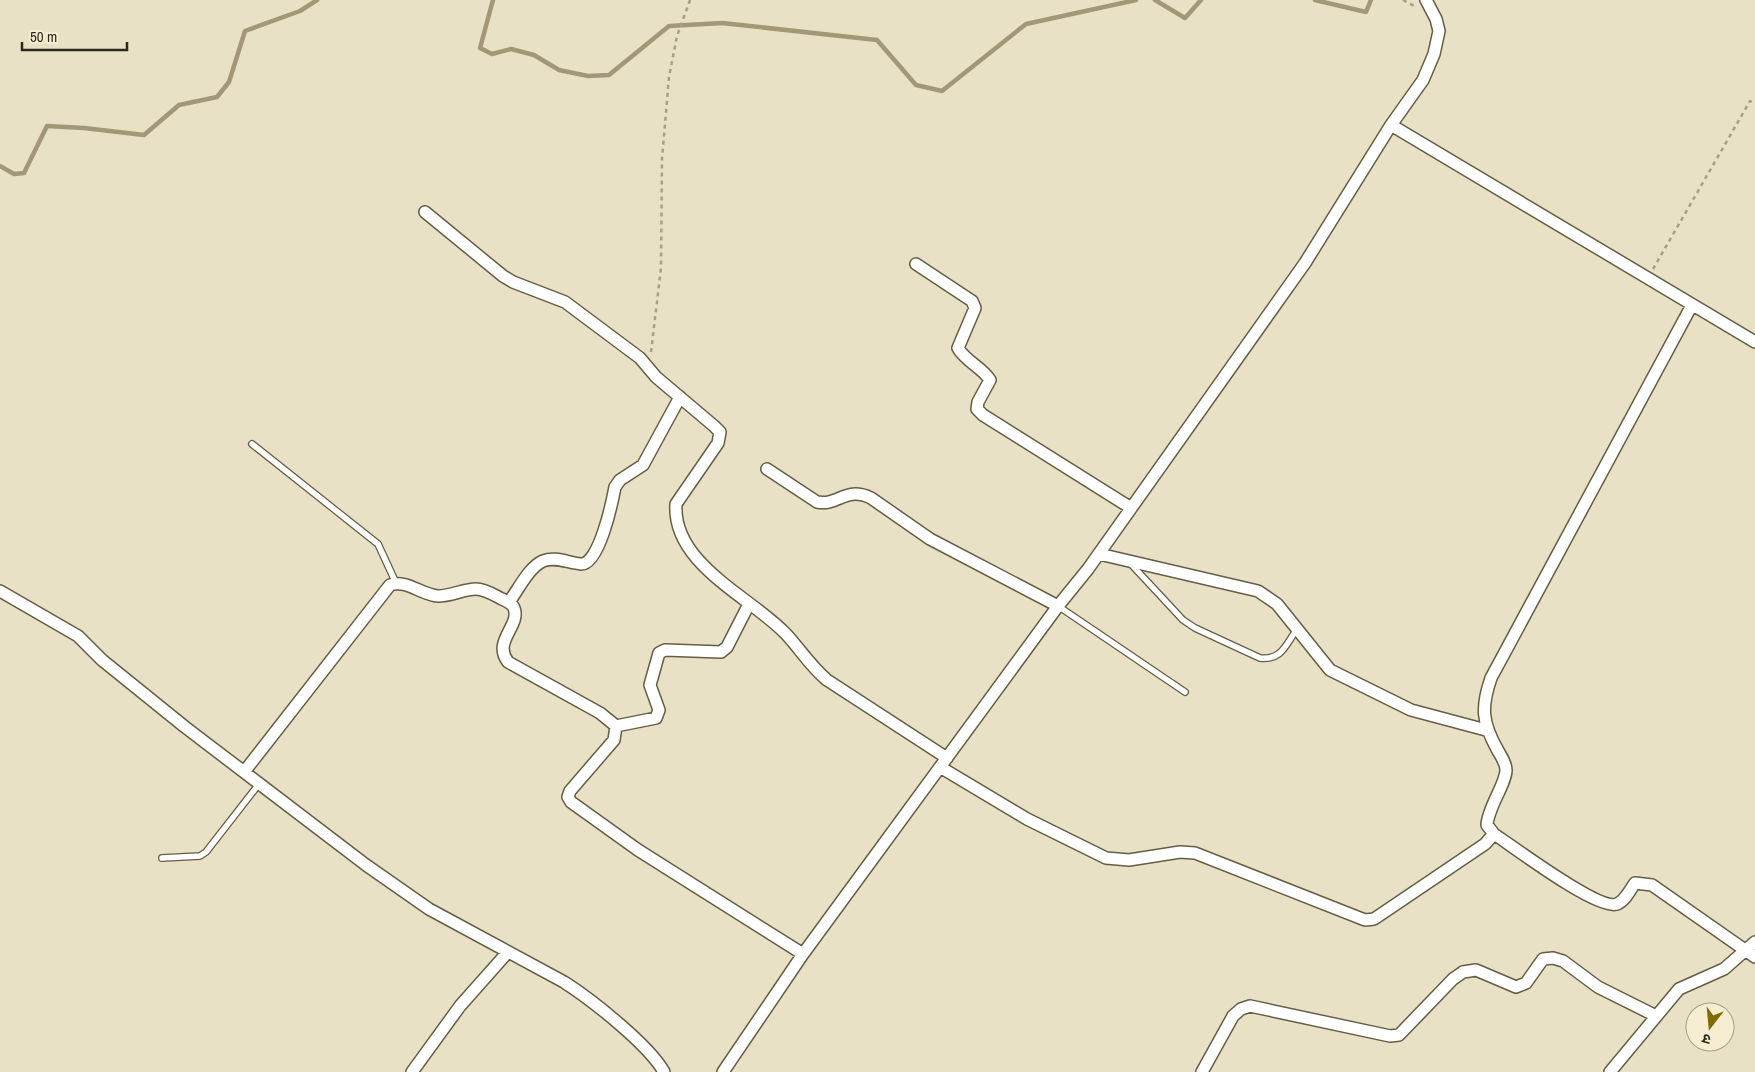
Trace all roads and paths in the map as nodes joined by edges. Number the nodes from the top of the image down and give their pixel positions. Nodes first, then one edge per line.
1 (690, 0) edge
2 (1426, 0) edge
3 (1755, 104) edge
4 (1391, 125) junction
5 (425, 212) dead end
6 (916, 264) dead end
7 (1647, 278) junction
8 (1692, 305) junction
9 (1755, 342) edge
10 (649, 369) junction
11 (680, 397) junction
12 (252, 444) dead end
13 (767, 469) dead end
14 (1131, 508) junction
15 (1099, 554) junction
16 (1128, 561) junction
17 (396, 583) junction
18 (0, 591) edge
19 (509, 602) junction
20 (749, 604) junction
21 (1058, 606) junction
22 (1297, 630) junction
23 (1185, 692) dead end
24 (616, 726) junction
25 (1486, 730) junction
26 (944, 762) junction
27 (244, 772) junction
28 (259, 784) junction
29 (1494, 834) junction
30 (162, 858) dead end
31 (1752, 949) edge
32 (508, 952) junction
33 (803, 954) junction
34 (1656, 1016) junction
35 (412, 1072) edge
36 (664, 1072) edge
37 (723, 1072) edge
38 (1202, 1072) edge
39 (1610, 1072) edge

1 - 10 path
2 - 4 street
3 - 7 path
4 - 7 street
4 - 14 street
5 - 10 street
6 - 14 street
7 - 8 street
8 - 9 street
8 - 25 street
10 - 11 street
11 - 19 street
11 - 20 street
12 - 17 lane
13 - 21 street
14 - 15 street
15 - 16 street
15 - 21 street
16 - 22 street
16 - 22 lane
17 - 19 street
17 - 27 street
18 - 27 street
19 - 24 street
20 - 24 street
20 - 26 street
21 - 23 lane
21 - 26 street
22 - 25 street
24 - 33 street
25 - 29 street
26 - 29 street
26 - 33 street
27 - 28 street
28 - 30 lane
28 - 32 street
29 - 31 street
31 - 34 street
32 - 35 street
32 - 36 street
33 - 37 street
34 - 38 street
34 - 39 street

